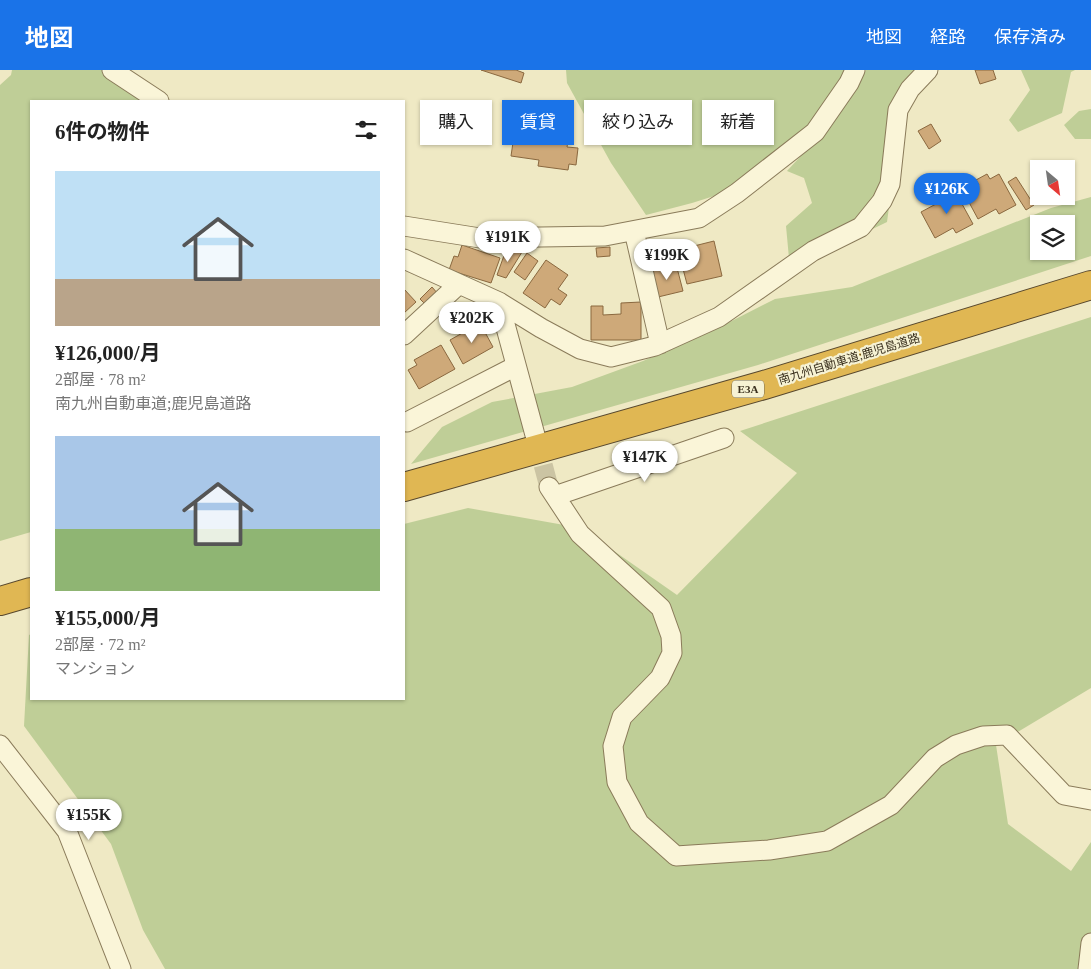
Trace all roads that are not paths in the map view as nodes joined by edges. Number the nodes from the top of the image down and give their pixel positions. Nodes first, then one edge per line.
1 (112, 70) edge
2 (855, 70) edge
3 (928, 70) edge
4 (157, 100) edge
5 (405, 226) edge
6 (634, 231) junction
7 (405, 258) edge
8 (460, 284) junction
9 (1091, 286) edge
10 (499, 302) junction
11 (405, 334) edge
12 (660, 344) junction
13 (516, 366) junction
14 (407, 422) dead end
15 (535, 434) tunnel mouth
16 (724, 438) dead end
17 (405, 486) edge
18 (30, 592) edge
19 (0, 600) edge
20 (0, 745) edge
21 (1091, 800) edge
22 (1091, 943) edge
23 (121, 969) edge
24 (1088, 969) edge

1 - 4 street
2 - 6 street
3 - 12 street
5 - 6 street
6 - 12 street
7 - 8 street
8 - 10 street
8 - 11 street
9 - 17 highway, 南九州自動車道;鹿児島道路 / E3A
10 - 12 street
10 - 13 street
13 - 14 street
13 - 15 street
16 - 21 street
18 - 19 highway
20 - 23 street
22 - 24 street

